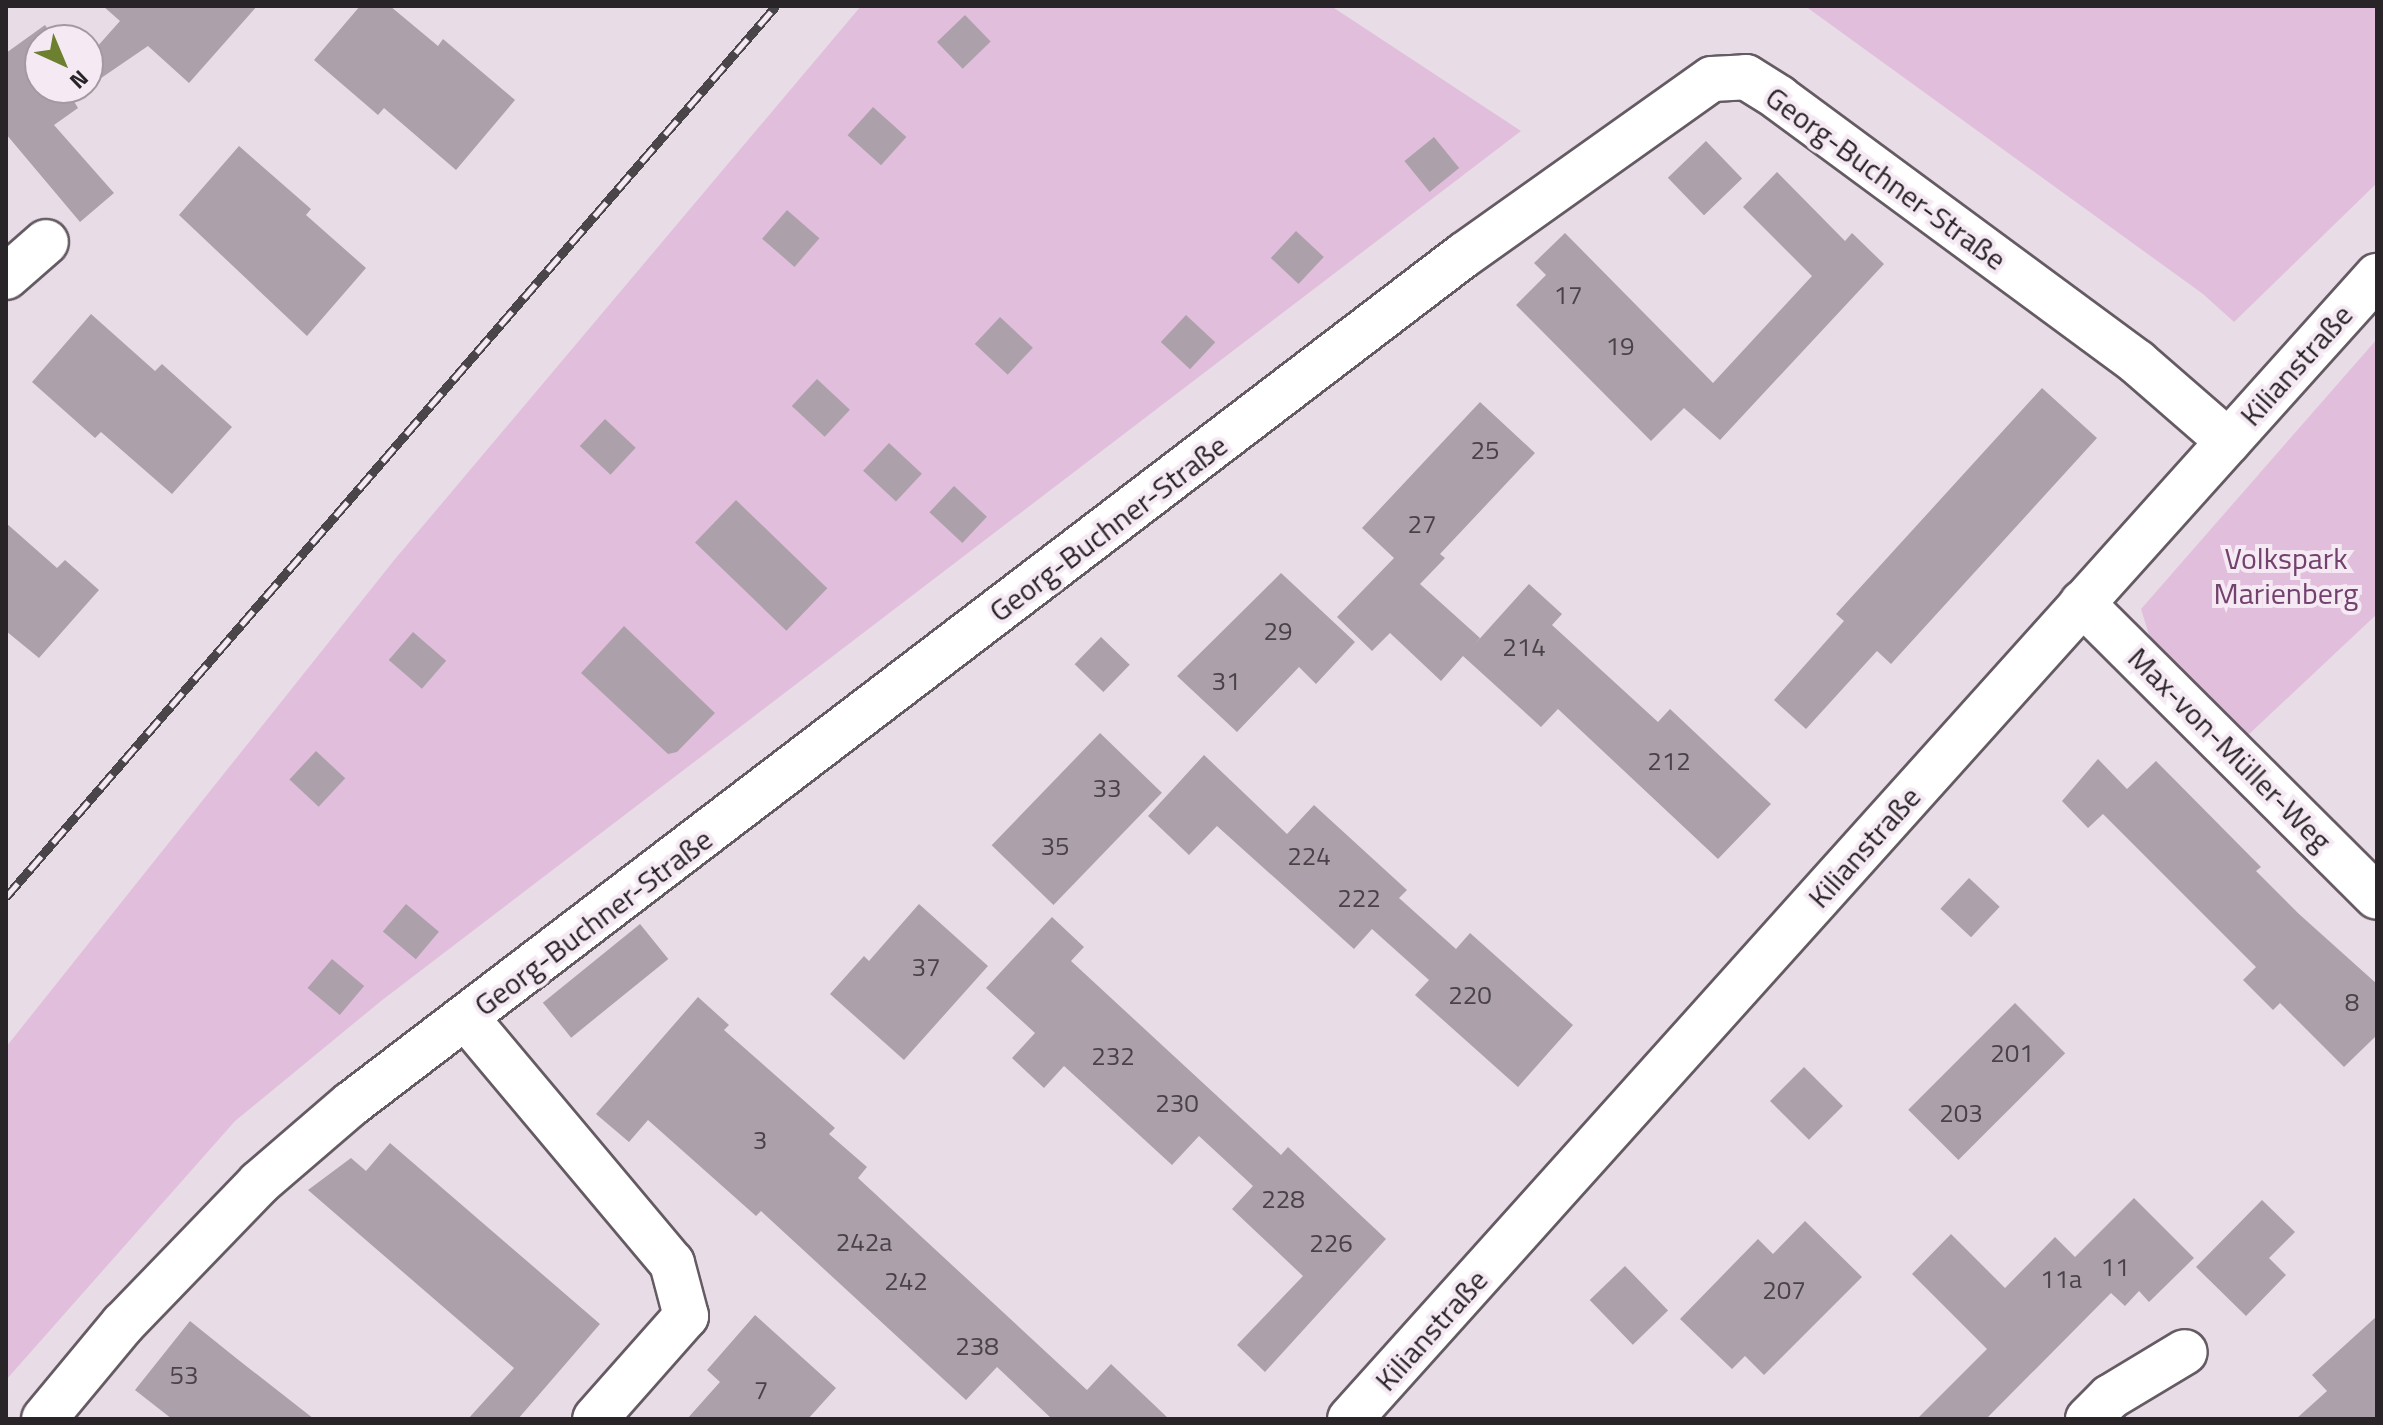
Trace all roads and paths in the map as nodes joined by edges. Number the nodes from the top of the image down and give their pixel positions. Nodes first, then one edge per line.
1 (46, 242) dead end
2 (2377, 276) edge
3 (6, 277) edge
4 (2228, 441) junction
5 (2082, 603) junction
6 (2377, 897) edge
7 (467, 1019) junction
8 (2185, 1352) dead end
9 (44, 1419) edge
10 (595, 1419) edge
11 (1350, 1419) edge
12 (2088, 1419) edge

1 - 3 street
2 - 4 street, Kilianstraße
4 - 5 street, Kilianstraße
4 - 7 street, Georg-Buchner-Straße
5 - 6 street, Max-von-Müller-Weg
5 - 11 street, Kilianstraße
7 - 9 street, Georg-Buchner-Straße
7 - 10 street
8 - 12 street

